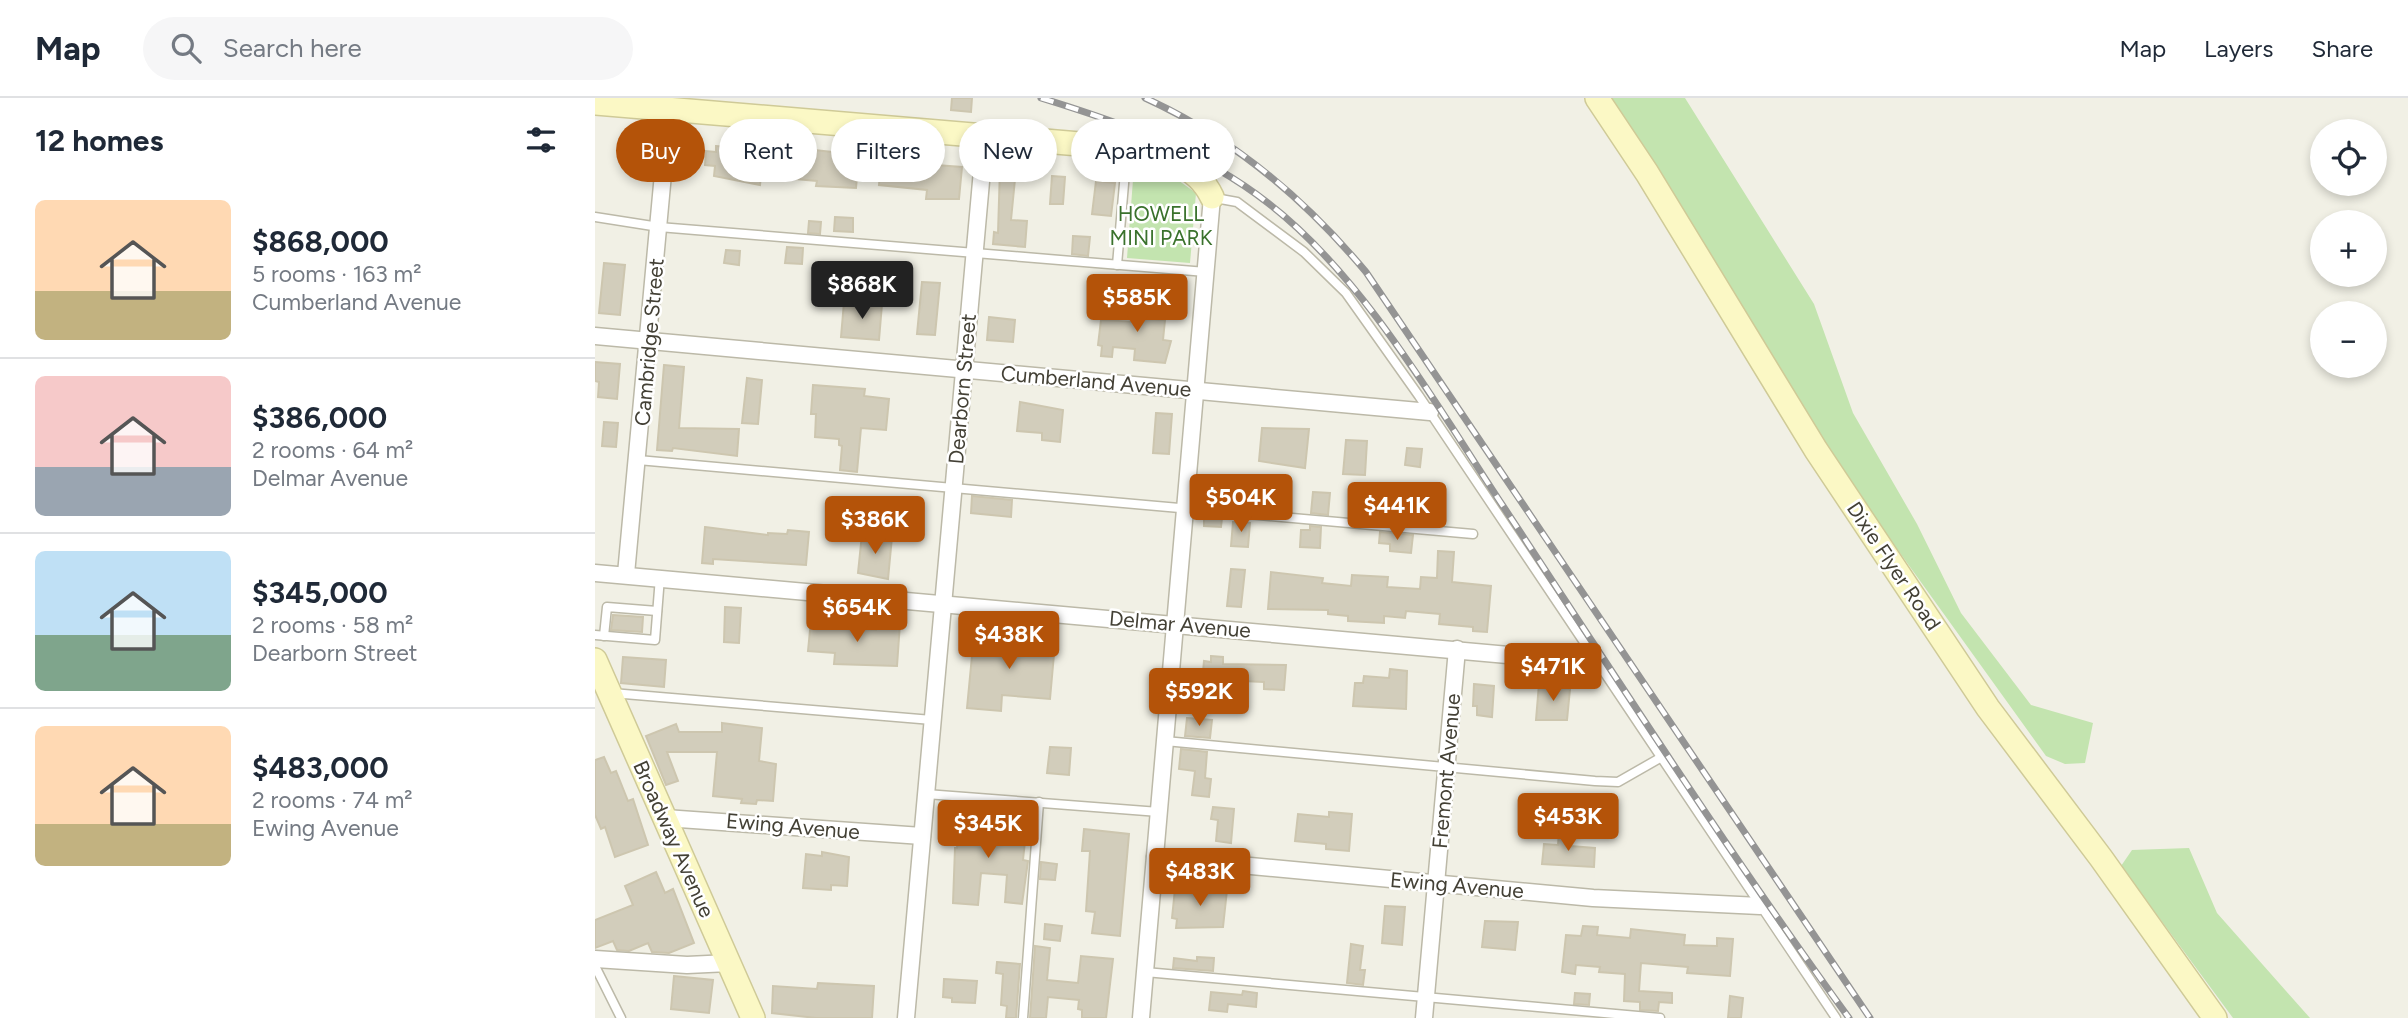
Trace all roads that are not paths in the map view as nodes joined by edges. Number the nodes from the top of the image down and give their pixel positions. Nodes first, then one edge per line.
1 (1597, 98) edge
2 (595, 103) edge
3 (669, 109) junction
4 (959, 134) edge
5 (981, 182) edge
6 (1124, 182) edge
7 (1203, 182) edge
8 (1212, 197) junction
9 (595, 217) edge
10 (659, 227) junction
11 (975, 254) junction
12 (1117, 265) junction
13 (1206, 272) junction
14 (595, 336) edge
15 (650, 341) junction
16 (964, 369) junction
17 (1196, 389) junction
18 (1430, 412) junction
19 (638, 460) junction
20 (953, 489) junction
21 (1185, 508) junction
22 (1473, 534) dead end
23 (595, 573) edge
24 (626, 574) junction
25 (660, 577) junction
26 (942, 603) junction
27 (657, 611) junction
28 (1175, 623) junction
29 (600, 635) edge
30 (1457, 649) junction
31 (595, 660) edge
32 (1597, 663) junction
33 (610, 693) junction
34 (932, 720) junction
35 (1165, 741) junction
36 (1660, 758) junction
37 (1446, 768) junction
38 (926, 794) junction
39 (1039, 802) junction
40 (1159, 812) junction
41 (665, 818) junction
42 (922, 836) junction
43 (1155, 857) junction
44 (1436, 883) junction
45 (1760, 906) junction
46 (595, 959) edge
47 (729, 963) junction
48 (595, 966) edge
49 (1145, 972) junction
50 (1426, 997) junction
51 (621, 1018) edge
52 (754, 1018) edge
53 (906, 1018) edge
54 (1023, 1018) edge
55 (1141, 1018) edge
56 (1424, 1018) edge
57 (1660, 1018) edge
58 (1836, 1018) edge
59 (2214, 1018) edge

1 - 59 street, Dixie Flyer Road
2 - 3 street
3 - 4 street
3 - 10 street, Cambridge Street
5 - 11 street, Dearborn Street
6 - 12 lane
7 - 8 street
8 - 13 street
8 - 18 lane
9 - 10 lane
10 - 11 lane
10 - 15 street, Cambridge Street
11 - 12 lane
11 - 16 street, Dearborn Street
12 - 13 lane
13 - 17 street
14 - 15 street, Cumberland Avenue
15 - 16 street, Cumberland Avenue
15 - 19 street, Cambridge Street
16 - 17 street, Cumberland Avenue
16 - 20 street, Dearborn Street
17 - 18 street, Cumberland Avenue
17 - 21 street
18 - 32 lane
19 - 20 lane
19 - 24 street, Cambridge Street
20 - 21 lane
20 - 26 street, Dearborn Street
21 - 22 lane
21 - 28 street
23 - 24 street, Delmar Avenue
24 - 25 street, Delmar Avenue
25 - 26 street, Delmar Avenue
25 - 27 lane
26 - 28 street, Delmar Avenue
26 - 34 street, Dearborn Street
27 - 29 lane
27 - 29 lane
28 - 30 street, Delmar Avenue
28 - 35 street
30 - 32 street, Delmar Avenue
30 - 37 street, Fremont Avenue
31 - 33 street, Broadway Avenue
32 - 36 lane
33 - 34 lane
33 - 41 street, Broadway Avenue
34 - 38 street, Dearborn Street
35 - 37 lane
35 - 40 street
36 - 37 lane
36 - 45 lane
37 - 44 street, Fremont Avenue
38 - 39 lane
38 - 42 street, Dearborn Street
39 - 40 lane
39 - 54 lane
40 - 43 street
41 - 42 street, Ewing Avenue
41 - 47 street, Broadway Avenue
42 - 53 street, Dearborn Street
43 - 44 street, Ewing Avenue
43 - 49 street
44 - 45 street, Ewing Avenue
44 - 50 street, Fremont Avenue
45 - 58 lane
46 - 47 street
47 - 52 street, Broadway Avenue
48 - 51 lane
49 - 50 lane
49 - 55 street
50 - 56 street, Fremont Avenue
50 - 57 lane

